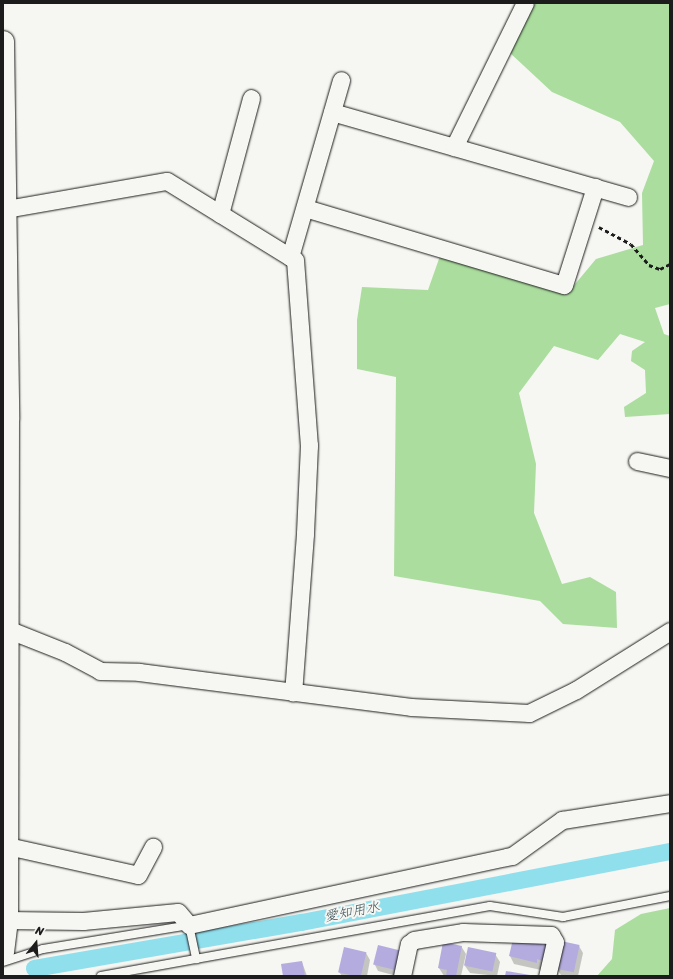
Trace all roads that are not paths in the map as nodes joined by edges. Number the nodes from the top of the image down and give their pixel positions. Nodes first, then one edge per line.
1 (525, 3) edge
2 (3, 42) edge
3 (341, 80) dead end
4 (251, 98) dead end
5 (332, 112) junction
6 (454, 147) junction
7 (4, 178) edge
8 (595, 187) junction
9 (628, 197) dead end
10 (305, 208) junction
11 (6, 209) junction
12 (220, 214) junction
13 (290, 257) junction
14 (6, 419) edge
15 (637, 461) dead end
16 (670, 468) edge
17 (7, 629) junction
18 (670, 631) edge
19 (654, 641) junction
20 (670, 649) edge
21 (6, 691) edge
22 (293, 693) junction
23 (670, 803) edge
24 (5, 846) edge
25 (153, 847) dead end
26 (670, 896) edge
27 (8, 920) junction
28 (189, 925) junction
29 (3, 949) edge
30 (3, 952) edge
31 (196, 959) junction
32 (3, 962) edge
33 (102, 976) edge
34 (402, 976) edge
35 (547, 976) edge

1 - 6 street
2 - 7 main road
3 - 5 street
4 - 12 street
5 - 6 street
5 - 10 street
6 - 8 street
7 - 11 main road
8 - 9 street
8 - 10 street
10 - 13 street
11 - 12 street
11 - 14 main road
12 - 13 street
13 - 22 street
14 - 17 main road
15 - 16 street
17 - 21 main road
17 - 22 street
18 - 19 street
19 - 20 street
19 - 22 street
21 - 24 main road
23 - 28 street
24 - 25 street
24 - 27 main road
26 - 31 lane
27 - 28 street
27 - 29 main road
28 - 31 lane
28 - 32 lane
29 - 30 main road
31 - 33 lane
34 - 35 street

